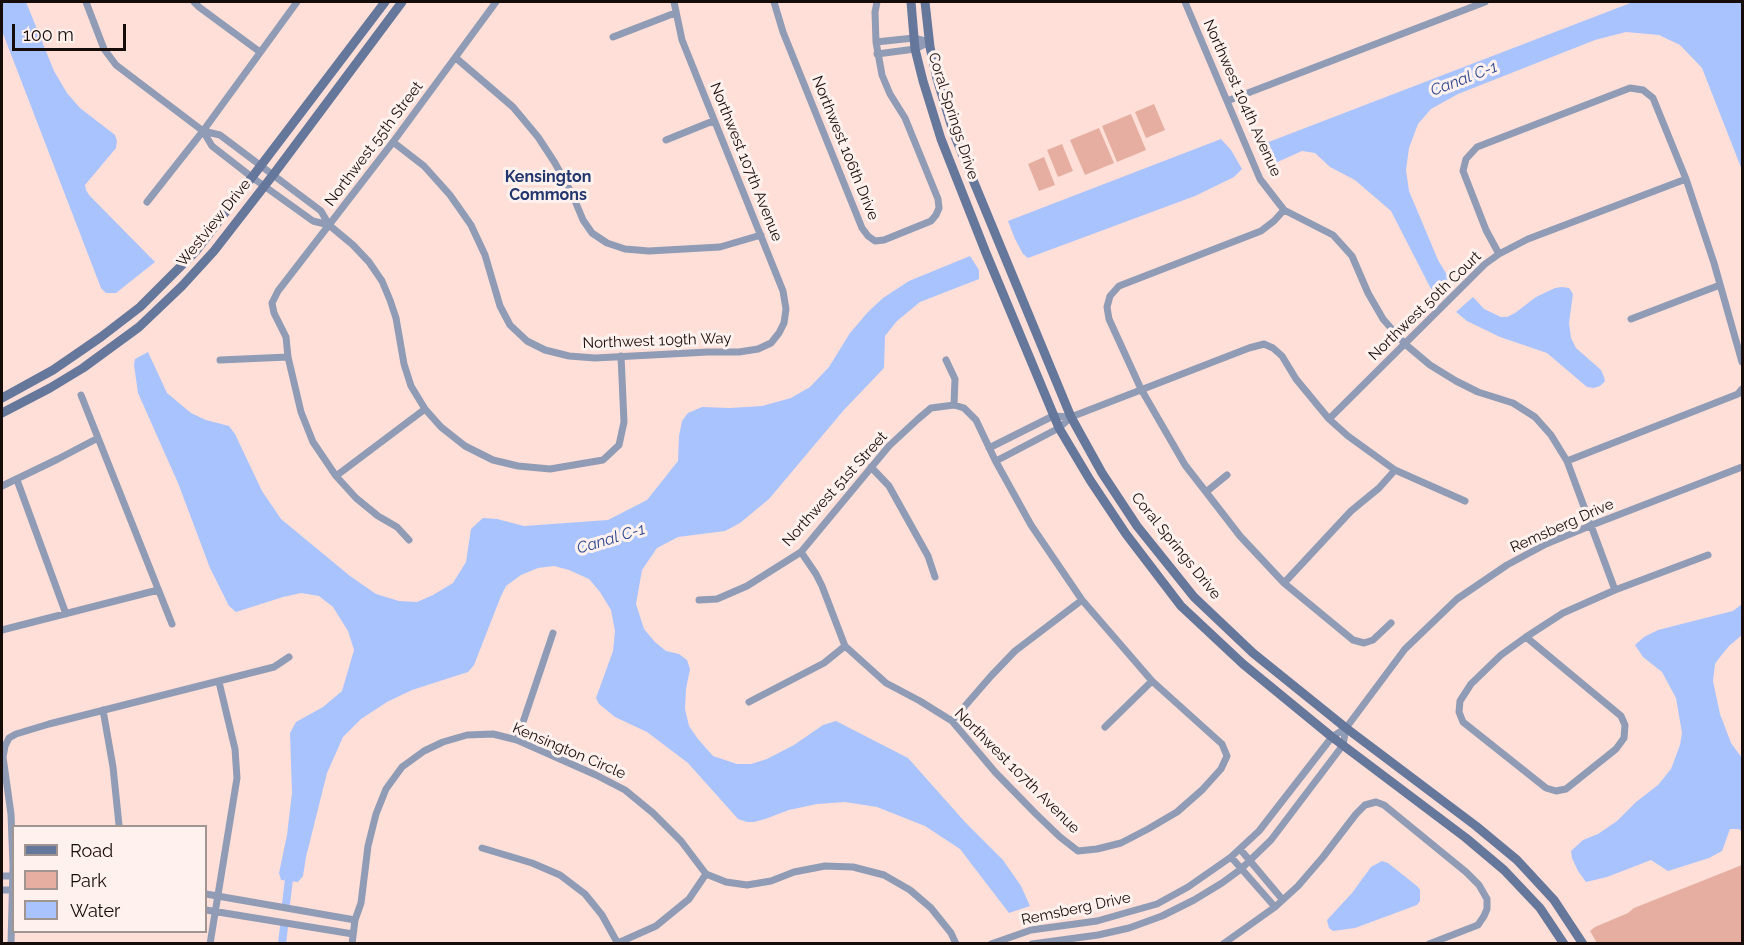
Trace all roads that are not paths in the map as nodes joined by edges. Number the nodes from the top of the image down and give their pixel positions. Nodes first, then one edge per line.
1 (86, 2) edge
2 (194, 2) edge
3 (297, 2) edge
4 (385, 2) edge
5 (402, 2) edge
6 (496, 2) edge
7 (674, 2) edge
8 (774, 2) edge
9 (877, 2) edge
10 (911, 2) edge
11 (925, 2) edge
12 (1185, 2) edge
13 (1485, 2) edge
14 (675, 13) junction
15 (613, 36) dead end
16 (914, 38) junction
17 (876, 42) junction
18 (929, 42) junction
19 (915, 49) junction
20 (260, 52) junction
21 (877, 54) junction
22 (456, 58) junction
23 (1227, 101) junction
24 (713, 121) junction
25 (203, 131) junction
26 (666, 140) dead end
27 (393, 142) junction
28 (261, 166) junction
29 (273, 175) junction
30 (253, 178) junction
31 (1686, 179) junction
32 (264, 186) junction
33 (147, 202) dead end
34 (1284, 210) junction
35 (329, 225) junction
36 (761, 235) junction
37 (1499, 254) junction
38 (1720, 285) junction
39 (1631, 319) dead end
40 (779, 333) joint
41 (1405, 344) junction
42 (288, 357) junction
43 (621, 357) junction
44 (220, 360) dead end
45 (946, 360) dead end
46 (1743, 362) edge
47 (1141, 389) junction
48 (1743, 389) edge
49 (81, 395) dead end
50 (2, 398) edge
51 (954, 405) junction
52 (425, 409) junction
53 (2, 413) edge
54 (1053, 416) junction
55 (1071, 417) junction
56 (1329, 419) junction
57 (1059, 428) junction
58 (98, 438) junction
59 (989, 448) junction
60 (996, 461) junction
61 (1567, 461) junction
62 (871, 467) junction
63 (1743, 467) edge
64 (1395, 470) junction
65 (1227, 475) dead end
66 (336, 476) junction
67 (17, 480) junction
68 (2, 486) edge
69 (1206, 492) junction
70 (1465, 501) dead end
71 (1592, 525) junction
72 (409, 540) dead end
73 (801, 552) junction
74 (1708, 555) dead end
75 (935, 577) dead end
76 (1284, 583) junction
77 (158, 590) junction
78 (1615, 590) junction
79 (699, 600) dead end
80 (1082, 600) junction
81 (66, 614) junction
82 (1391, 623) dead end
83 (172, 624) dead end
84 (2, 630) edge
85 (553, 633) dead end
86 (1526, 637) junction
87 (845, 646) junction
88 (289, 657) dead end
89 (219, 681) junction
90 (1152, 681) junction
91 (749, 702) dead end
92 (103, 710) junction
93 (952, 721) junction
94 (1105, 727) dead end
95 (1346, 728) junction
96 (1332, 737) junction
97 (518, 740) junction
98 (1343, 745) junction
99 (119, 825) dead end
100 (12, 845) edge
101 (482, 848) dead end
102 (1240, 849) junction
103 (1231, 857) junction
104 (1250, 861) junction
105 (1241, 868) junction
106 (706, 874) junction
107 (207, 894) edge
108 (217, 895) junction
109 (1282, 899) junction
110 (1275, 906) junction
111 (12, 908) edge
112 (207, 910) edge
113 (214, 911) junction
114 (1565, 917) junction
115 (355, 920) junction
116 (1552, 925) junction
117 (353, 934) junction
118 (618, 943) edge
119 (10, 944) edge
120 (210, 944) edge
121 (352, 944) edge
122 (956, 944) edge
123 (991, 944) edge
124 (1032, 944) edge
125 (1223, 944) edge
126 (1429, 944) edge
127 (1564, 944) edge
128 (1583, 944) edge

1 - 25 street
2 - 20 street
3 - 20 street
4 - 28 main road, Westview Drive
5 - 29 main road, Westview Drive
6 - 22 street, Northwest 55th Street
7 - 14 street, Northwest 107th Avenue
8 - 21 street, Northwest 106th Drive
9 - 17 street, Northwest 106th Drive
10 - 16 main road, Coral Springs Drive
11 - 18 main road, Coral Springs Drive
12 - 23 street, Northwest 104th Avenue
13 - 23 street
14 - 15 street
14 - 24 street, Northwest 107th Avenue
16 - 17 street
16 - 18 street
16 - 19 main road, Coral Springs Drive
17 - 21 street, Northwest 106th Drive
18 - 19 street
18 - 55 main road, Coral Springs Drive
19 - 21 street
19 - 54 main road, Coral Springs Drive
20 - 25 street
22 - 27 street, Northwest 55th Street
22 - 36 street
23 - 34 street, Northwest 104th Avenue
24 - 26 street
24 - 36 street, Northwest 107th Avenue
25 - 28 street
25 - 30 street
25 - 33 street
27 - 35 street, Northwest 55th Street
27 - 43 street, Northwest 109th Way
28 - 29 street
28 - 30 main road, Westview Drive
29 - 32 main road, Westview Drive
29 - 35 street
30 - 32 street
30 - 50 main road, Westview Drive
31 - 37 street, Northwest 50th Court
31 - 37 street
31 - 38 street
32 - 35 street
32 - 53 main road, Westview Drive
34 - 41 street, Northwest 104th Avenue
34 - 47 street
35 - 42 street, Northwest 55th Street
35 - 52 street
36 - 40 street, Northwest 107th Avenue
37 - 41 street, Northwest 50th Court
38 - 39 street
38 - 46 street
40 - 43 street, Northwest 109th Way
41 - 56 street, Northwest 50th Court
41 - 61 street, Northwest 104th Avenue
42 - 44 street
42 - 66 street
43 - 52 street
45 - 51 street
47 - 55 street
47 - 56 street
47 - 69 street
48 - 61 street
49 - 58 street
51 - 59 street
51 - 62 street, Northwest 51st Street
52 - 66 street
54 - 55 street
54 - 57 main road, Coral Springs Drive
54 - 59 street
55 - 57 street
55 - 95 main road, Coral Springs Drive
56 - 64 street
57 - 60 street
57 - 96 main road, Coral Springs Drive
58 - 67 street
58 - 77 street
59 - 60 street
60 - 80 street
61 - 71 street, Northwest 104th Avenue
62 - 73 street, Northwest 51st Street
62 - 75 street
63 - 71 street, Remsberg Drive
64 - 70 street
64 - 76 street
65 - 69 street
66 - 72 street
67 - 68 street
67 - 81 street
69 - 76 street
71 - 78 street, Northwest 104th Avenue
71 - 95 street, Remsberg Drive
73 - 79 street, Northwest 51st Street
73 - 87 street, Northwest 107th Avenue
74 - 78 street
76 - 82 street
77 - 81 street
77 - 83 street
78 - 86 street
80 - 90 street
80 - 93 street
81 - 84 street
85 - 97 street
86 - 86 street
87 - 91 street
87 - 93 street, Northwest 107th Avenue
88 - 89 street
89 - 92 street
89 - 108 street
90 - 93 street, Northwest 107th Avenue
90 - 94 street
92 - 99 street
92 - 100 street
95 - 96 street, Remsberg Drive
95 - 98 street, Remsberg Drive
95 - 114 main road, Coral Springs Drive
96 - 98 main road, Coral Springs Drive
96 - 102 street, Remsberg Drive
97 - 106 street, Kensington Circle
97 - 115 street, Kensington Circle
98 - 104 street, Remsberg Drive
98 - 116 main road, Coral Springs Drive
101 - 118 street
102 - 103 street, Remsberg Drive
102 - 104 street
103 - 105 street
103 - 123 street, Remsberg Drive
104 - 105 street, Remsberg Drive
104 - 109 street
105 - 110 street
105 - 124 street, Remsberg Drive
106 - 118 street
106 - 122 street
107 - 108 street
108 - 113 street
108 - 115 street
109 - 110 street
109 - 126 street
110 - 125 street
111 - 119 street
112 - 113 street
113 - 117 street
113 - 120 street
114 - 116 main road
114 - 128 main road, Coral Springs Drive
115 - 117 street, Kensington Circle
116 - 127 main road, Coral Springs Drive
117 - 121 street, Kensington Circle

